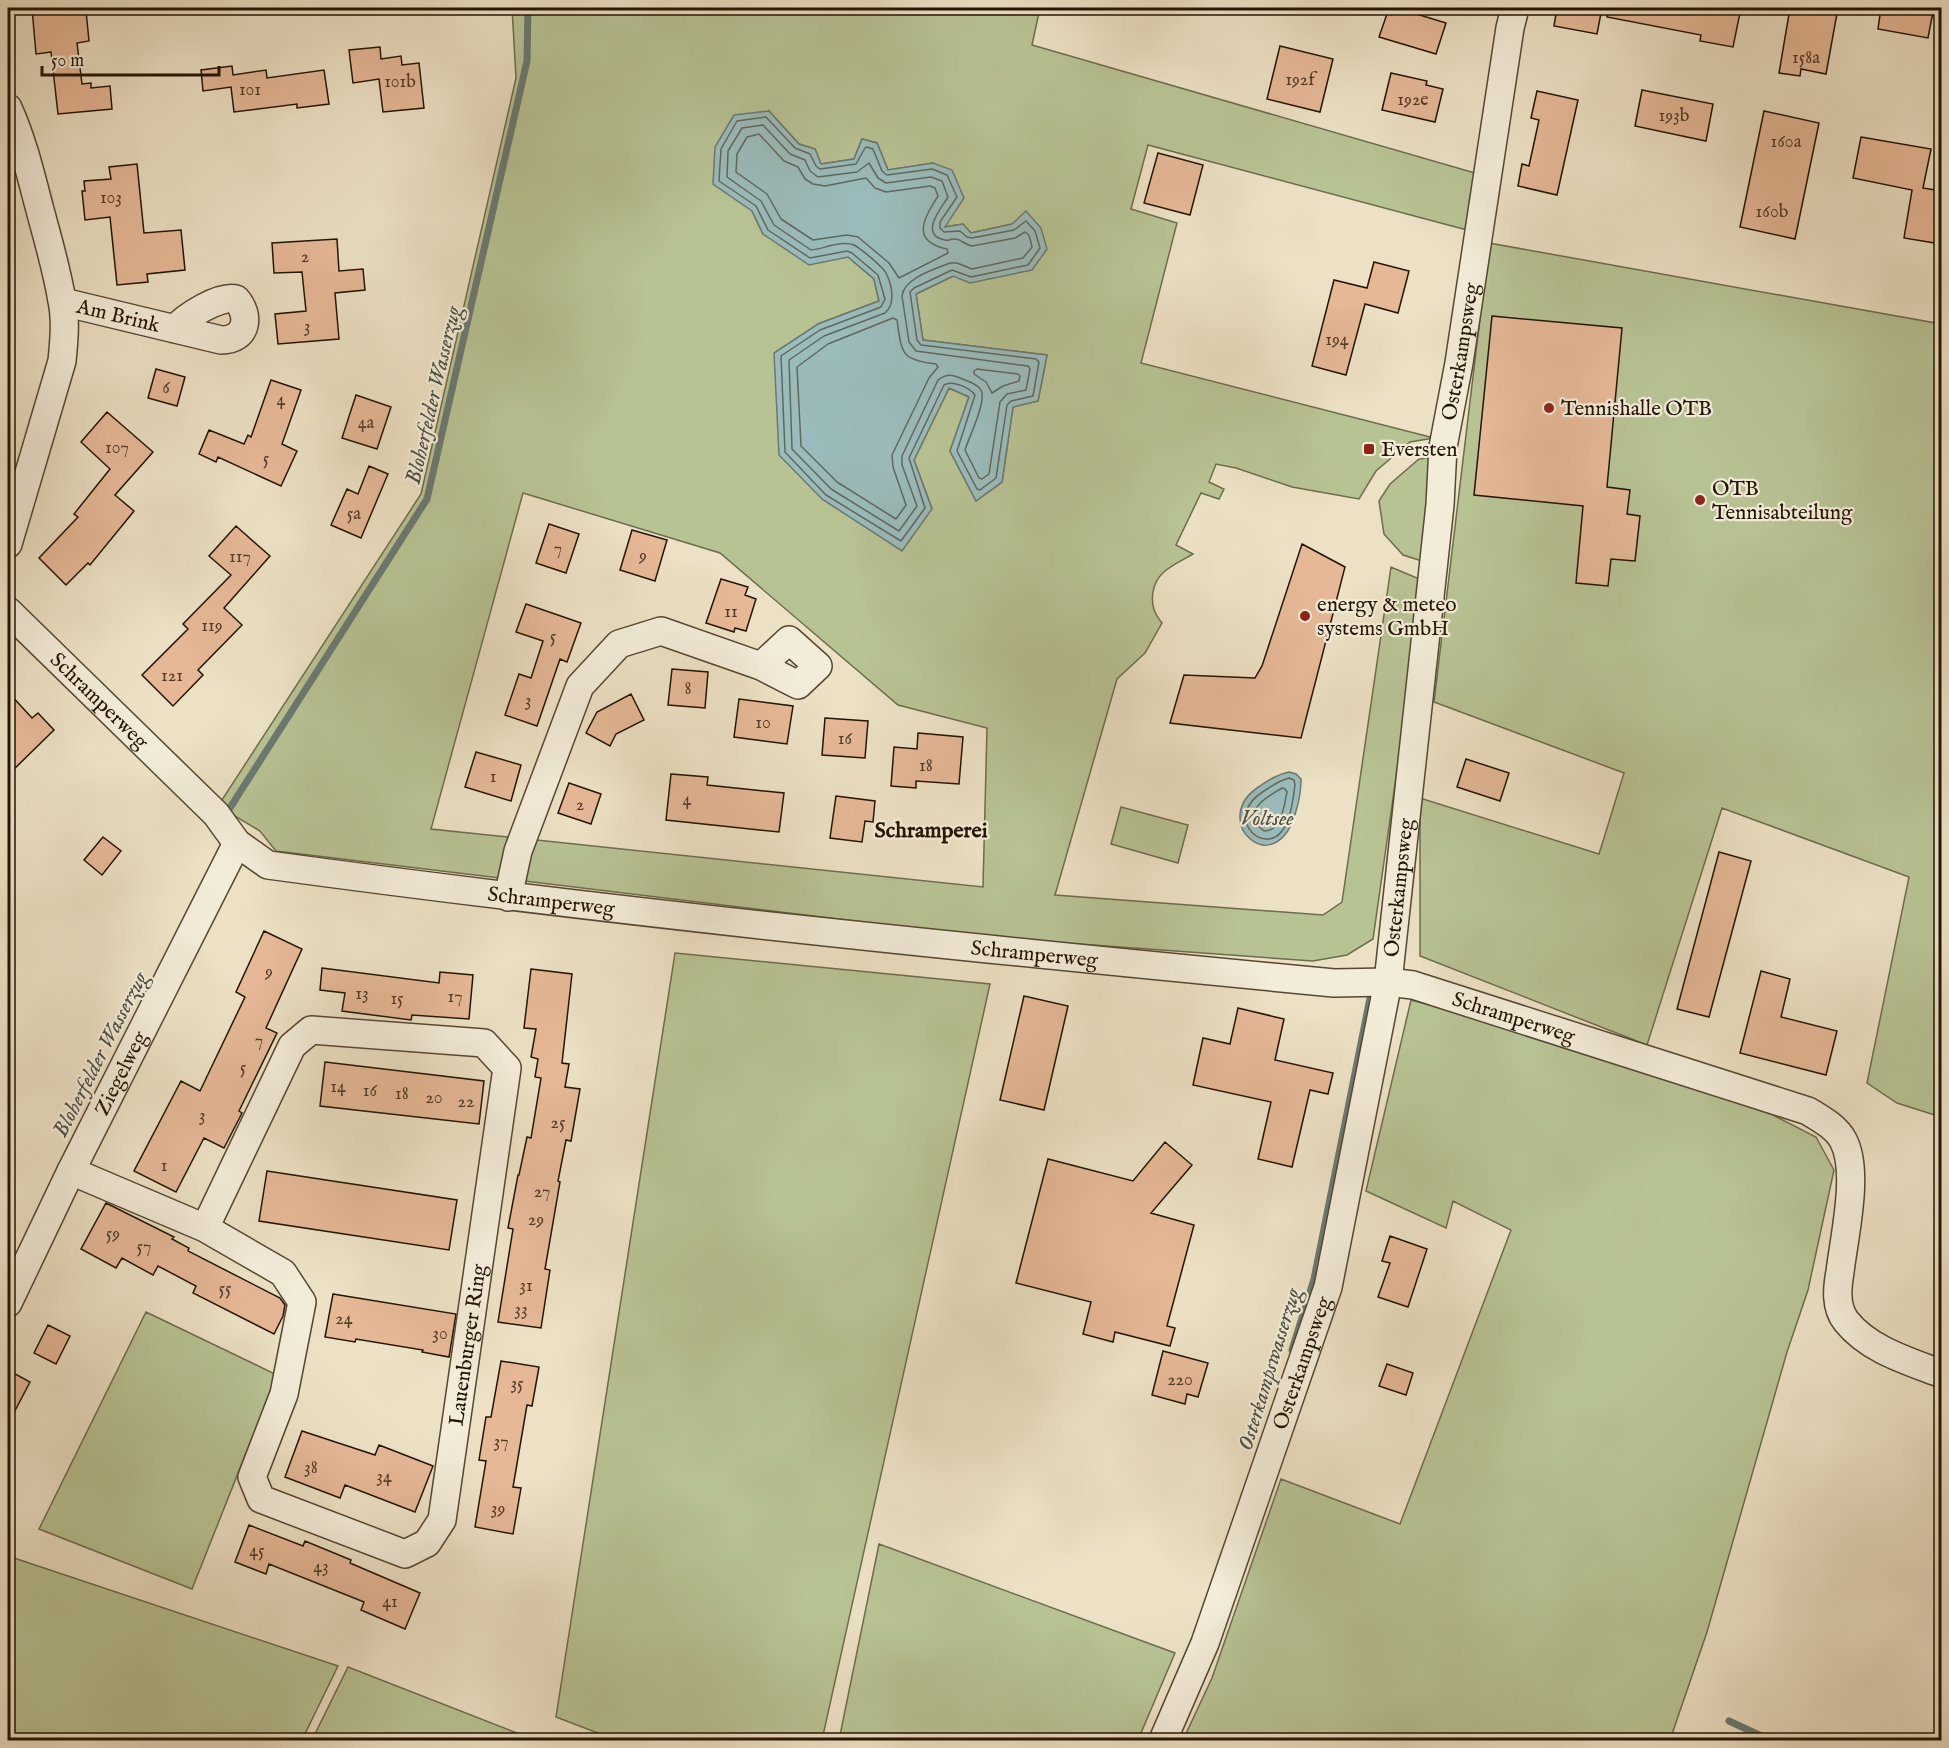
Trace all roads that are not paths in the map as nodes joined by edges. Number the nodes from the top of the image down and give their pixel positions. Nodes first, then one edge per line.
1 (1515, 8) edge
2 (8, 108) edge
3 (63, 302) junction
4 (176, 329) dead end
5 (8, 544) edge
6 (8, 611) edge
7 (761, 666) dead end
8 (237, 843) junction
9 (508, 897) junction
10 (1388, 982) junction
11 (72, 1171) junction
12 (205, 1228) junction
13 (8, 1304) edge
14 (1941, 1374) edge
15 (1163, 1740) edge

1 - 10 street, Osterkampsweg
2 - 3 street
3 - 4 street, Am Brink
3 - 5 street
6 - 8 street, Schramperweg
7 - 9 street
8 - 9 street, Schramperweg
8 - 11 street, Ziegelweg
9 - 10 street, Schramperweg
10 - 14 street, Schramperweg
10 - 15 street, Osterkampsweg
11 - 12 street, Lauenburger Ring
11 - 13 street, Ziegelweg
12 - 12 street, Lauenburger Ring

